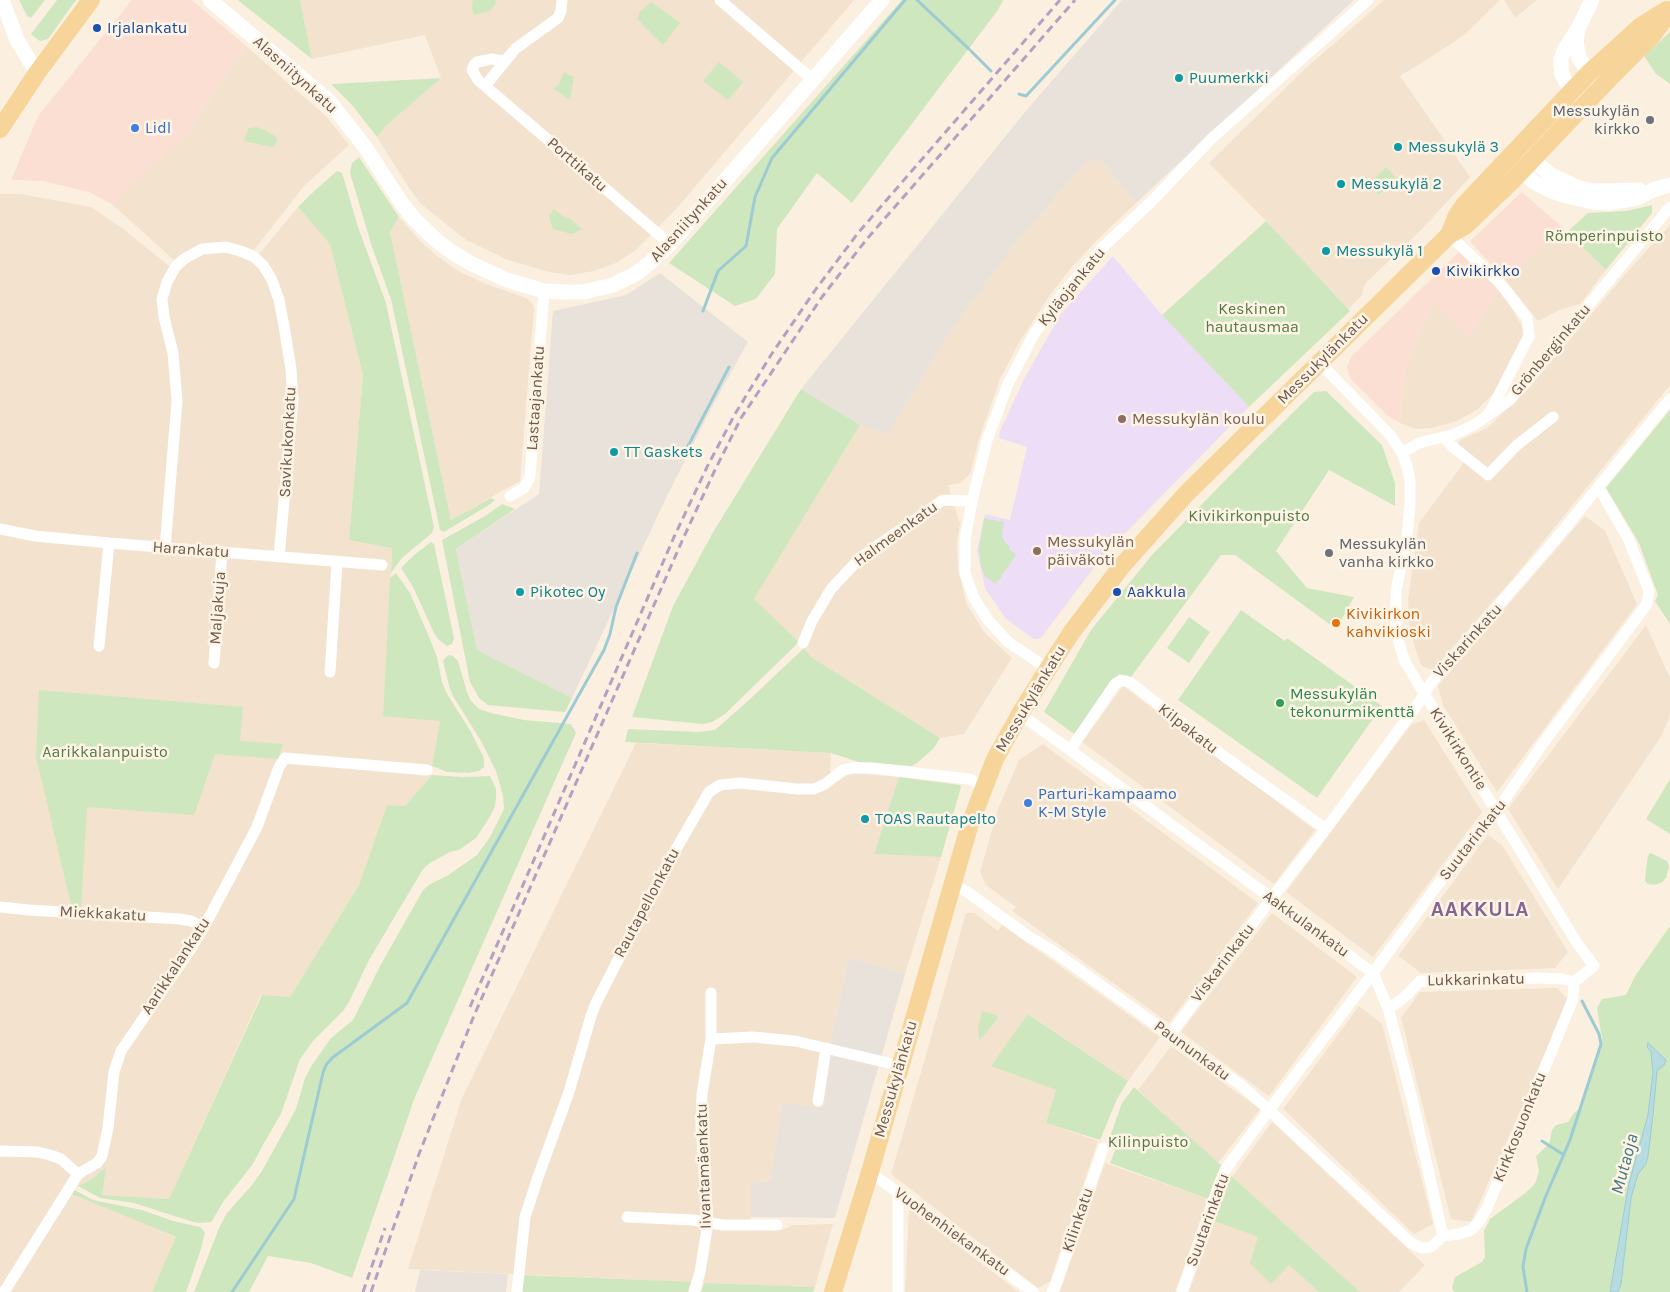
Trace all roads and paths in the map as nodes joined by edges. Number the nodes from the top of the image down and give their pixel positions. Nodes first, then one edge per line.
1 (2, 0) edge
2 (91, 0) edge
3 (210, 0) edge
4 (562, 0) edge
5 (720, 0) edge
6 (882, 0) edge
7 (1368, 0) edge
8 (1592, 0) edge
9 (1670, 10) edge
10 (1578, 29) junction
11 (504, 61) junction
12 (37, 72) junction
13 (1589, 73) junction
14 (812, 80) junction
15 (485, 86) junction
16 (1602, 86) junction
17 (1573, 90) junction
18 (1587, 103) junction
19 (0, 129) edge
20 (1513, 154) junction
21 (1526, 166) junction
22 (1670, 185) edge
23 (1670, 207) edge
24 (1449, 234) junction
25 (670, 244) junction
26 (544, 291) junction
27 (1320, 363) junction
28 (1670, 399) edge
29 (1488, 416) junction
30 (1553, 418) dead end
31 (1444, 437) junction
32 (1402, 453) junction
33 (1598, 488) junction
34 (510, 496) dead end
35 (972, 500) junction
36 (0, 529) edge
37 (109, 543) junction
38 (165, 548) junction
39 (222, 552) junction
40 (279, 557) junction
41 (337, 562) junction
42 (382, 565) dead end
43 (802, 643) dead end
44 (99, 646) dead end
45 (214, 663) dead end
46 (1048, 669) junction
47 (330, 672) dead end
48 (1424, 693) junction
49 (1020, 714) junction
50 (1070, 750) junction
51 (427, 770) dead end
52 (984, 786) junction
53 (1496, 811) junction
54 (1326, 829) junction
55 (952, 885) junction
56 (1271, 899) junction
57 (0, 907) edge
58 (204, 927) junction
59 (1373, 973) junction
60 (1574, 982) junction
61 (711, 993) dead end
62 (1388, 1008) junction
63 (1170, 1035) junction
64 (711, 1039) junction
65 (826, 1048) junction
66 (900, 1066) junction
67 (818, 1101) dead end
68 (1269, 1110) junction
69 (1103, 1148) dead end
70 (0, 1151) edge
71 (870, 1172) junction
72 (78, 1174) junction
73 (898, 1192) junction
74 (627, 1217) dead end
75 (708, 1223) junction
76 (777, 1226) dead end
77 (1443, 1236) junction
78 (1411, 1243) joint
79 (4, 1292) edge
80 (517, 1292) edge
81 (694, 1292) edge
82 (833, 1292) edge
83 (898, 1292) edge
84 (1033, 1292) edge
85 (1052, 1292) edge
86 (1182, 1292) edge

1 - 12 street
2 - 12 main road
3 - 26 street, Alasniitynkatu
4 - 11 street
5 - 14 street
6 - 14 street, Alasniitynkatu
7 - 35 street, Kyläojankatu
8 - 10 street
9 - 13 main road, Messukylänkatu
9 - 16 main road, Messukylänkatu
10 - 13 street
10 - 17 street
11 - 15 street
11 - 15 street, Porttikatu
12 - 19 main road
13 - 16 street
13 - 17 main road, Messukylänkatu
14 - 25 street, Alasniitynkatu
15 - 25 street, Porttikatu
16 - 18 main road, Messukylänkatu
17 - 18 street
17 - 20 main road, Messukylänkatu
18 - 21 main road, Messukylänkatu
20 - 21 street
20 - 24 main road, Messukylänkatu
21 - 22 street
21 - 24 main road, Messukylänkatu
23 - 29 street, Grönberginkatu
24 - 27 main road, Messukylänkatu
24 - 29 street
25 - 26 street, Alasniitynkatu
26 - 34 street, Lastaajankatu
27 - 32 street, Kivikirkontie
27 - 46 main road, Messukylänkatu
28 - 33 street, Viskarinkatu
29 - 31 street, Grönberginkatu
30 - 31 street
31 - 32 street, Grönberginkatu
32 - 48 street, Kivikirkontie
33 - 48 street, Viskarinkatu
33 - 53 street, Suutarinkatu
35 - 43 street, Halmeenkatu
35 - 46 street, Kyläojankatu
36 - 37 street, Harankatu
37 - 38 street, Harankatu
37 - 44 street
38 - 39 street, Harankatu
38 - 40 street, Savikukonkatu
39 - 40 street, Harankatu
39 - 45 street, Maljakuja
40 - 41 street, Harankatu
41 - 42 street, Harankatu
41 - 47 street
46 - 49 main road, Messukylänkatu
48 - 53 street, Kivikirkontie
48 - 54 street, Viskarinkatu
49 - 50 street, Aakkulankatu
49 - 52 main road, Messukylänkatu
50 - 54 street, Kilpakatu
50 - 56 street, Aakkulankatu
51 - 58 street, Aarikkalankatu
52 - 55 main road, Messukylänkatu
52 - 80 street, Rautapellonkatu
53 - 59 street, Suutarinkatu
53 - 60 street, Kivikirkontie
54 - 56 street, Viskarinkatu
55 - 63 street, Paununkatu
55 - 66 main road, Messukylänkatu
56 - 59 street, Aakkulankatu
56 - 63 street, Viskarinkatu
57 - 58 street, Miekkakatu
58 - 72 street, Aarikkalankatu
59 - 62 street
59 - 68 street, Suutarinkatu
60 - 62 street, Lukkarinkatu
60 - 77 street, Kirkkosuonkatu
61 - 64 street, Iivantamäenkatu
62 - 77 street
63 - 68 street, Paununkatu
64 - 65 street
64 - 75 street, Iivantamäenkatu
65 - 66 street
65 - 67 street
66 - 71 main road, Messukylänkatu
68 - 78 street, Paununkatu
68 - 86 street, Suutarinkatu
69 - 85 street, Kilinkatu
70 - 72 street
71 - 73 street, Vuohenhiekankatu
71 - 82 main road, Messukylänkatu
72 - 79 street, Aarikkalankatu
73 - 83 street
73 - 84 street, Vuohenhiekankatu
74 - 75 street
75 - 76 street
75 - 81 street, Iivantamäenkatu
77 - 78 street, Kirkkosuonkatu

